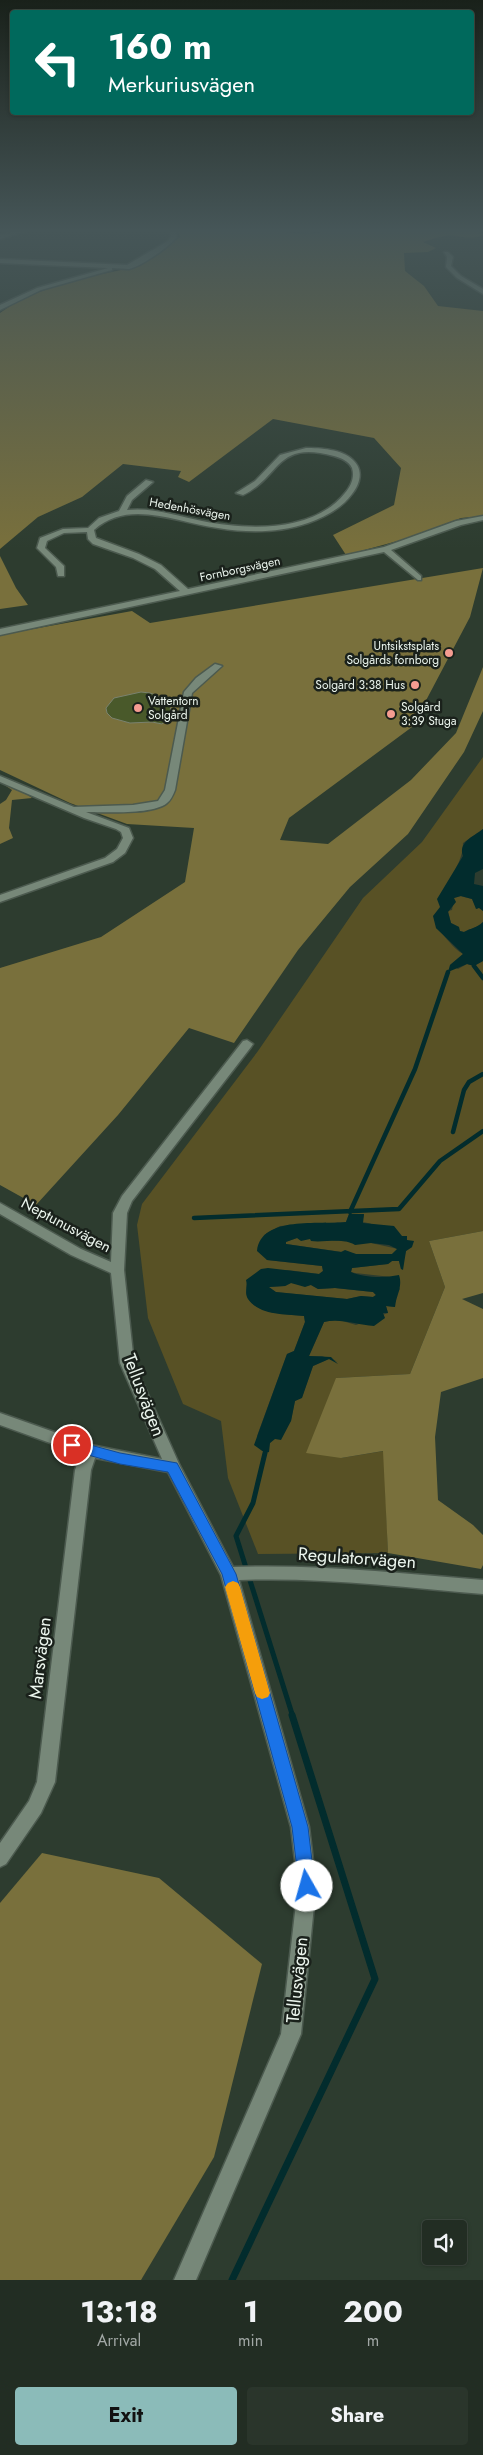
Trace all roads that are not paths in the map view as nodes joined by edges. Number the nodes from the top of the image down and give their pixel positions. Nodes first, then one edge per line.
1 (149, 482) dead end
2 (240, 493) dead end
3 (123, 512) junction
4 (483, 518) edge
5 (90, 530) junction
6 (386, 549) junction
7 (61, 574) dead end
8 (418, 578) dead end
9 (185, 592) junction
10 (0, 632) edge
11 (218, 666) dead end
12 (0, 779) edge
13 (68, 807) junction
14 (0, 899) edge
15 (247, 1044) dead end
16 (0, 1208) edge
17 (117, 1270) junction
18 (0, 1419) edge
19 (90, 1452) junction
20 (172, 1467) junction
21 (233, 1574) junction
22 (483, 1587) edge
23 (0, 1858) edge
24 (186, 2280) edge

1 - 3 street, Hedenhösvägen
2 - 3 street, Hedenhösvägen
3 - 5 street, Hedenhösvägen
4 - 6 street, Fornborgsvägen
5 - 7 street
5 - 9 street
6 - 8 street
6 - 9 street, Fornborgsvägen
9 - 10 street, Fornborgsvägen
11 - 13 street
12 - 13 street
13 - 14 street
15 - 17 street, Tellusvägen
16 - 17 street, Neptunusvägen
17 - 20 street, Tellusvägen
18 - 19 street
19 - 20 street
19 - 23 street, Marsvägen
20 - 21 street, Tellusvägen
21 - 22 street, Regulatorvägen
21 - 24 street, Tellusvägen

